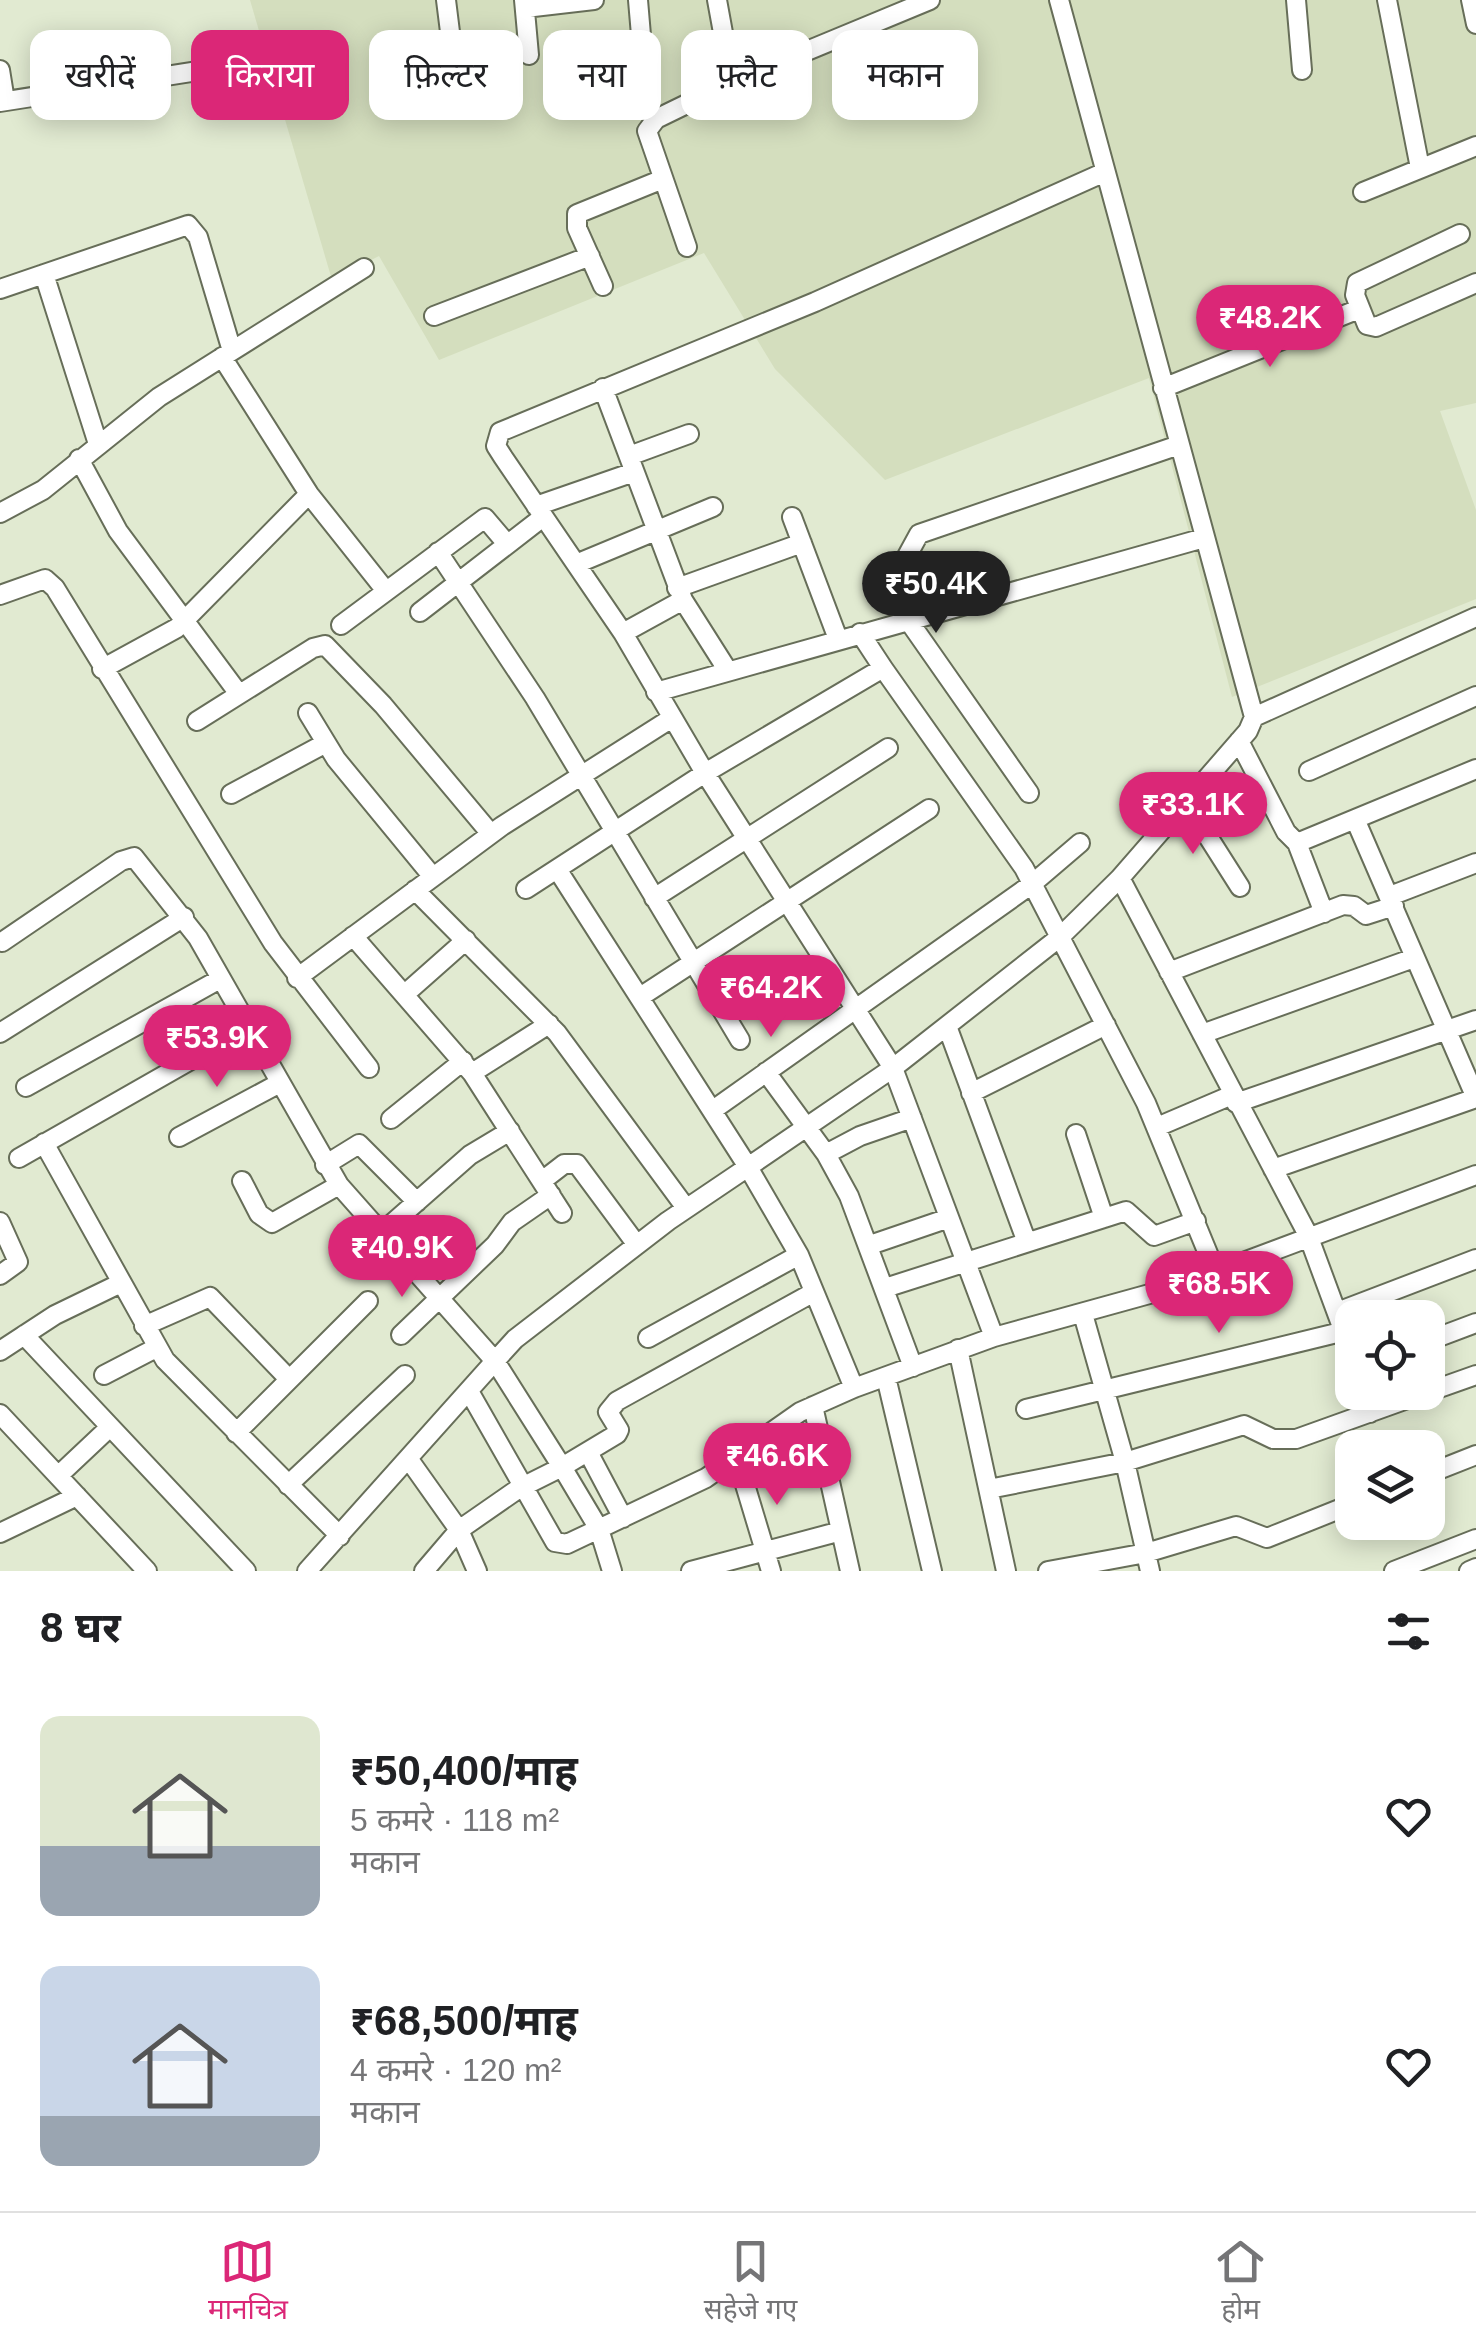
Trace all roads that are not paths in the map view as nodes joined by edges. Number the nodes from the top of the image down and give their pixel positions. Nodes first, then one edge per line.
1 (446, 0) edge
2 (594, 0) edge
3 (638, 0) edge
4 (717, 0) edge
5 (930, 0) edge
6 (1059, 0) edge
7 (1296, 0) edge
8 (1387, 0) edge
9 (1471, 0) edge
10 (524, 4) edge
11 (1476, 24) edge
12 (449, 30) edge
13 (640, 30) edge
14 (722, 30) edge
15 (812, 49) edge
16 (529, 55) dead end
17 (0, 70) edge
18 (1302, 70) dead end
19 (191, 72) edge
20 (2, 102) edge
21 (681, 108) edge
22 (1476, 146) edge
23 (1420, 168) junction
24 (1105, 172) junction
25 (662, 180) junction
26 (1362, 192) dead end
27 (1460, 234) dead end
28 (687, 247) dead end
29 (590, 256) junction
30 (364, 268) dead end
31 (44, 274) junction
32 (1476, 284) edge
33 (604, 286) dead end
34 (0, 289) edge
35 (1358, 309) junction
36 (434, 316) dead end
37 (227, 354) junction
38 (604, 388) junction
39 (1163, 388) junction
40 (689, 434) dead end
41 (98, 444) junction
42 (1179, 444) junction
43 (79, 459) junction
44 (632, 464) junction
45 (308, 494) junction
46 (713, 508) dead end
47 (540, 511) junction
48 (0, 512) edge
49 (792, 517) dead end
50 (656, 530) junction
51 (1204, 538) junction
52 (802, 543) junction
53 (508, 544) junction
54 (438, 552) junction
55 (576, 564) junction
56 (458, 581) junction
57 (386, 591) junction
58 (680, 594) junction
59 (0, 595) edge
60 (420, 612) dead end
61 (186, 618) junction
62 (915, 618) junction
63 (1472, 619) edge
64 (340, 625) dead end
65 (623, 633) junction
66 (860, 633) junction
67 (838, 639) junction
68 (1476, 639) edge
69 (883, 668) junction
70 (102, 669) junction
71 (728, 671) junction
72 (656, 692) junction
73 (239, 694) junction
74 (1476, 696) edge
75 (308, 713) dead end
76 (1254, 717) junction
77 (672, 718) junction
78 (197, 720) dead end
79 (1238, 742) junction
80 (326, 743) junction
81 (888, 748) dead end
82 (1476, 770) edge
83 (1309, 771) dead end
84 (705, 773) junction
85 (581, 776) junction
86 (1030, 793) dead end
87 (231, 794) dead end
88 (1186, 802) junction
89 (930, 809) dead end
90 (1355, 819) junction
91 (614, 832) junction
92 (491, 834) junction
93 (746, 838) junction
94 (1080, 843) dead end
95 (1297, 843) junction
96 (1476, 863) edge
97 (557, 869) junction
98 (433, 877) junction
99 (1120, 878) junction
100 (1032, 884) junction
101 (1240, 886) dead end
102 (526, 889) dead end
103 (415, 890) junction
104 (654, 898) junction
105 (1392, 902) junction
106 (788, 903) junction
107 (1324, 912) junction
108 (184, 916) junction
109 (353, 936) junction
110 (1060, 937) junction
111 (466, 940) junction
112 (2, 942) edge
113 (1414, 958) junction
114 (692, 963) junction
115 (1169, 972) junction
116 (296, 978) junction
117 (220, 979) junction
118 (405, 994) junction
119 (640, 997) junction
120 (856, 1011) junction
121 (1476, 1020) edge
122 (549, 1024) junction
123 (947, 1026) junction
124 (1106, 1026) junction
125 (247, 1028) junction
126 (1446, 1031) junction
127 (0, 1033) edge
128 (1202, 1034) junction
129 (740, 1040) dead end
130 (467, 1067) junction
131 (369, 1068) dead end
132 (893, 1068) junction
133 (766, 1072) junction
134 (278, 1084) junction
135 (26, 1087) dead end
136 (972, 1094) junction
137 (1476, 1098) edge
138 (1234, 1099) junction
139 (713, 1110) junction
140 (912, 1118) junction
141 (391, 1119) dead end
142 (804, 1125) junction
143 (1157, 1128) junction
144 (510, 1131) junction
145 (1076, 1134) dead end
146 (178, 1137) dead end
147 (44, 1143) junction
148 (826, 1154) junction
149 (18, 1158) dead end
150 (326, 1164) junction
151 (748, 1167) junction
152 (1273, 1169) junction
153 (1476, 1174) edge
154 (242, 1181) dead end
155 (339, 1185) junction
156 (546, 1188) junction
157 (417, 1202) junction
158 (686, 1208) junction
159 (562, 1213) dead end
160 (950, 1218) junction
161 (1104, 1218) junction
162 (1196, 1221) junction
163 (0, 1222) edge
164 (380, 1234) junction
165 (1308, 1234) junction
166 (1026, 1240) junction
167 (637, 1245) junction
168 (870, 1245) junction
169 (798, 1255) junction
170 (1476, 1260) edge
171 (966, 1262) junction
172 (1216, 1273) junction
173 (0, 1275) edge
174 (121, 1282) junction
175 (885, 1288) junction
176 (814, 1292) junction
177 (438, 1298) junction
178 (1335, 1300) edge
179 (1369, 1300) edge
180 (368, 1301) dead end
181 (1083, 1314) junction
182 (1476, 1323) edge
183 (144, 1326) junction
184 (1335, 1334) edge
185 (24, 1335) junction
186 (400, 1335) dead end
187 (1445, 1335) edge
188 (994, 1336) junction
189 (648, 1338) dead end
190 (156, 1348) junction
191 (958, 1350) junction
192 (0, 1351) edge
193 (496, 1362) junction
194 (912, 1366) junction
195 (104, 1374) dead end
196 (404, 1374) dead end
197 (886, 1376) junction
198 (289, 1380) junction
199 (1474, 1382) edge
200 (854, 1388) junction
201 (1445, 1388) edge
202 (1105, 1391) junction
203 (470, 1393) junction
204 (813, 1406) junction
205 (1026, 1409) dead end
206 (1369, 1410) edge
207 (1378, 1410) edge
208 (1370, 1413) junction
209 (0, 1414) edge
210 (110, 1426) junction
211 (236, 1433) junction
212 (20, 1435) junction
213 (0, 1445) edge
214 (588, 1452) junction
215 (1476, 1455) edge
216 (737, 1458) junction
217 (410, 1461) junction
218 (1125, 1462) junction
219 (562, 1467) junction
220 (1445, 1467) edge
221 (58, 1476) junction
222 (288, 1485) junction
223 (526, 1485) junction
224 (989, 1489) junction
225 (77, 1496) junction
226 (1335, 1511) edge
227 (623, 1518) junction
228 (599, 1529) junction
229 (459, 1530) junction
230 (842, 1530) junction
231 (0, 1534) edge
232 (340, 1536) junction
233 (1476, 1539) edge
234 (765, 1550) junction
235 (1148, 1562) edge
236 (148, 1571) edge
237 (246, 1571) edge
238 (307, 1571) edge
239 (424, 1571) edge
240 (477, 1571) edge
241 (612, 1571) edge
242 (691, 1571) edge
243 (771, 1571) edge
244 (850, 1571) edge
245 (932, 1571) edge
246 (1006, 1571) edge
247 (1048, 1571) edge
248 (1394, 1571) edge

1 - 12 street
2 - 10 street
3 - 13 street
4 - 14 street
5 - 15 street
6 - 24 street
7 - 18 street
8 - 23 street
9 - 11 street
10 - 16 street
17 - 20 street
19 - 20 street
21 - 25 street
22 - 23 street
23 - 26 street
24 - 38 street
24 - 39 street
25 - 28 street
25 - 29 street
27 - 35 street
29 - 33 street
29 - 36 street
30 - 37 street
31 - 34 street
31 - 37 street
31 - 41 street
32 - 35 street
35 - 39 street
37 - 41 street
37 - 45 street
38 - 44 street
38 - 47 street
39 - 42 street
40 - 44 street
41 - 43 street
42 - 51 street
42 - 62 street
43 - 48 street
43 - 61 street
44 - 47 street
44 - 50 street
45 - 57 street
45 - 61 street
46 - 50 street
47 - 53 street
47 - 55 street
49 - 52 street
50 - 55 street
50 - 58 street
51 - 62 street
51 - 76 street
52 - 58 street
52 - 67 street
53 - 54 street
53 - 56 street
54 - 56 street
54 - 57 street
55 - 65 street
56 - 60 street
56 - 85 street
57 - 64 street
58 - 65 street
58 - 71 street
59 - 70 street
61 - 70 street
61 - 73 street
62 - 66 street
62 - 86 street
63 - 68 street
63 - 76 street
65 - 72 street
66 - 67 street
66 - 69 street
67 - 71 street
69 - 84 street
69 - 100 street
70 - 116 street
71 - 72 street
72 - 77 street
73 - 78 street
73 - 92 street
74 - 83 street
75 - 80 street
76 - 79 street
77 - 84 street
77 - 85 street
79 - 88 street
79 - 95 street
80 - 87 street
80 - 98 street
81 - 93 street
82 - 90 street
84 - 91 street
84 - 93 street
85 - 91 street
85 - 92 street
88 - 99 street
88 - 101 street
89 - 106 street
90 - 95 street
90 - 105 street
91 - 97 street
91 - 104 street
92 - 98 street
93 - 104 street
93 - 106 street
94 - 100 street
95 - 107 street
96 - 105 street
97 - 102 street
97 - 119 street
98 - 103 street
99 - 110 street
99 - 115 street
100 - 110 street
100 - 120 street
103 - 109 street
103 - 111 street
104 - 114 street
105 - 107 street
105 - 113 street
106 - 114 street
106 - 120 street
107 - 115 street
108 - 112 street
108 - 117 street
108 - 127 street
109 - 116 street
109 - 118 street
110 - 123 street
110 - 124 street
111 - 118 street
111 - 122 street
113 - 126 street
113 - 128 street
114 - 119 street
114 - 129 street
115 - 128 street
116 - 131 street
117 - 125 street
117 - 135 street
118 - 130 street
119 - 139 street
120 - 132 street
120 - 133 street
121 - 126 street
122 - 130 street
122 - 158 street
123 - 132 street
123 - 136 street
124 - 136 street
124 - 143 street
125 - 134 street
125 - 147 street
126 - 137 street
126 - 138 street
128 - 138 street
130 - 141 street
130 - 144 street
132 - 140 street
132 - 142 street
133 - 139 street
133 - 142 street
134 - 146 street
134 - 150 street
136 - 166 street
137 - 152 street
138 - 143 street
138 - 152 street
139 - 151 street
140 - 148 street
140 - 160 street
142 - 148 street
142 - 151 street
143 - 162 street
144 - 156 street
144 - 157 street
145 - 161 street
147 - 149 street
147 - 174 street
148 - 168 street
150 - 155 street
150 - 157 street
151 - 158 street
151 - 169 street
152 - 165 street
153 - 165 street
154 - 155 street
155 - 164 street
156 - 159 street
156 - 167 street
156 - 177 street
157 - 164 street
158 - 167 street
160 - 168 street
160 - 171 street
161 - 162 street
161 - 166 street
162 - 172 street
163 - 173 street
164 - 177 street
165 - 172 street
165 - 178 street
166 - 171 street
167 - 193 street
168 - 175 street
169 - 176 street
169 - 189 street
170 - 179 street
171 - 175 street
171 - 188 street
172 - 181 street
174 - 183 street
174 - 185 street
175 - 194 street
176 - 200 street
176 - 214 street
177 - 186 street
177 - 193 street
180 - 198 street
181 - 188 street
181 - 202 street
182 - 187 street
183 - 190 street
183 - 198 street
184 - 202 street
185 - 192 street
185 - 210 street
188 - 191 street
190 - 195 street
190 - 211 street
191 - 194 street
191 - 224 street
193 - 203 street
193 - 219 street
194 - 197 street
196 - 222 street
197 - 200 street
197 - 245 street
198 - 211 street
199 - 201 street
200 - 204 street
202 - 205 street
202 - 218 street
203 - 217 street
203 - 223 street
204 - 216 street
204 - 230 street
206 - 208 street
207 - 208 street
208 - 218 street
209 - 212 street
210 - 221 street
210 - 237 street
211 - 222 street
212 - 213 street
212 - 221 street
214 - 219 street
214 - 227 street
215 - 220 street
216 - 227 street
216 - 234 street
217 - 229 street
217 - 232 street
218 - 224 street
218 - 235 street
219 - 223 street
219 - 228 street
221 - 225 street
222 - 232 street
223 - 228 street
223 - 229 street
224 - 246 street
225 - 231 street
225 - 236 street
226 - 235 street
227 - 228 street
228 - 241 street
229 - 239 street
229 - 240 street
230 - 234 street
230 - 244 street
232 - 238 street
233 - 248 street
234 - 242 street
234 - 243 street
235 - 247 street

